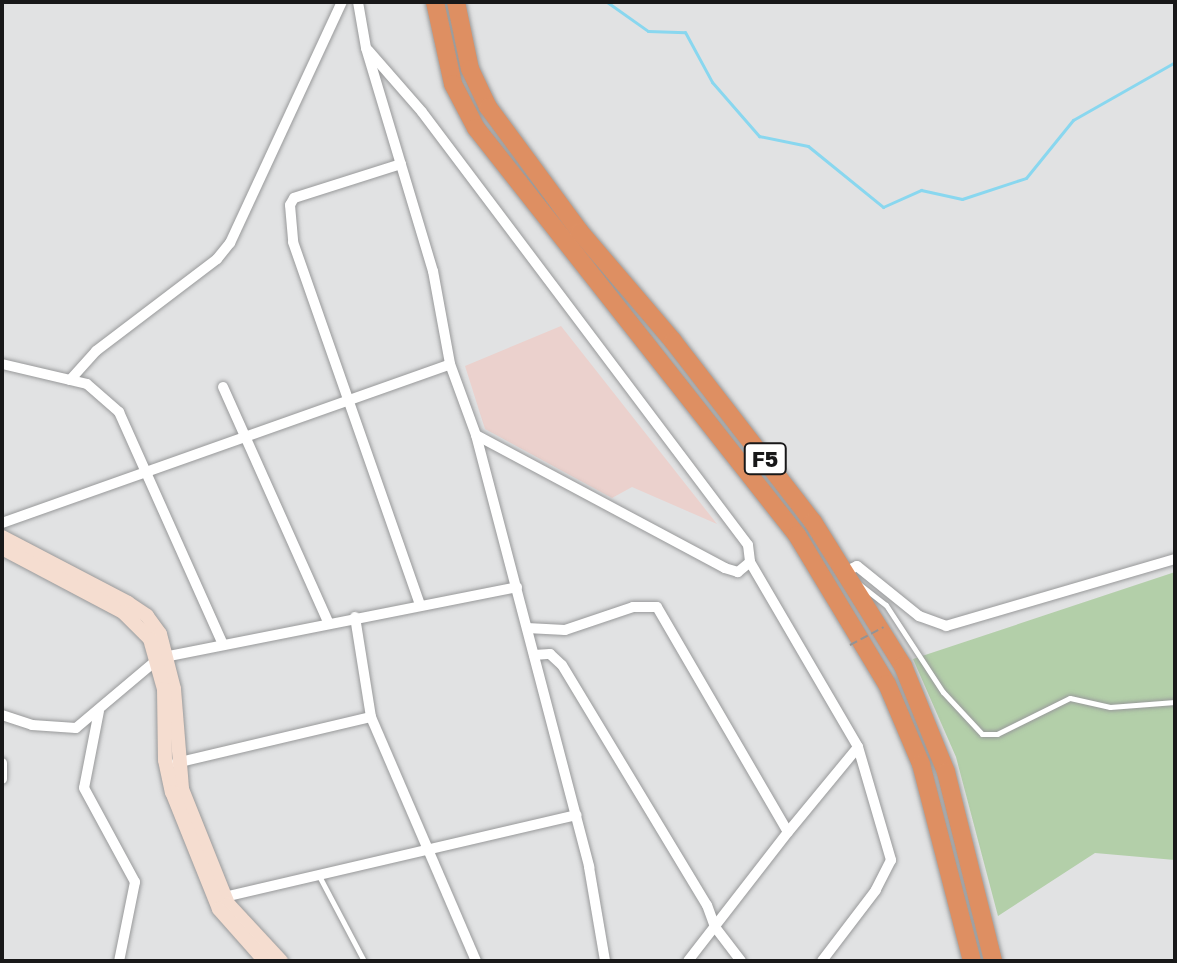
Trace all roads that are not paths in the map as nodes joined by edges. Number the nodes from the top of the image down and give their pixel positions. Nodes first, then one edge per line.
1 (342, 2) edge
2 (358, 2) edge
3 (435, 2) edge
4 (456, 2) edge
5 (366, 48) junction
6 (401, 164) junction
7 (548, 192) junction
8 (533, 204) junction
9 (2, 364) edge
10 (450, 364) junction
11 (70, 380) junction
12 (223, 387) dead end
13 (347, 397) junction
14 (242, 435) junction
15 (476, 435) junction
16 (146, 470) junction
17 (2, 523) edge
18 (2, 537) edge
19 (2, 548) edge
20 (1175, 559) edge
21 (750, 562) junction
22 (850, 577) junction
23 (830, 586) junction
24 (517, 587) junction
25 (420, 605) junction
26 (355, 617) junction
27 (328, 622) junction
28 (527, 628) junction
29 (222, 642) junction
30 (534, 655) junction
31 (164, 656) junction
32 (1175, 702) edge
33 (99, 711) junction
34 (2, 715) edge
35 (371, 717) junction
36 (858, 747) junction
37 (2, 763) edge
38 (172, 764) junction
39 (2, 779) edge
40 (576, 815) junction
41 (788, 832) junction
42 (426, 848) junction
43 (318, 873) junction
44 (220, 899) junction
45 (715, 927) junction
46 (119, 961) edge
47 (265, 961) edge
48 (281, 961) edge
49 (364, 961) edge
50 (476, 961) edge
51 (605, 961) edge
52 (688, 961) edge
53 (741, 961) edge
54 (822, 961) edge
55 (972, 961) edge
56 (993, 961) edge

1 - 11 street
2 - 5 street
3 - 8 highway, F5
4 - 7 highway, F5
5 - 6 street
5 - 21 street
6 - 10 street
6 - 13 street
7 - 8 highway
7 - 22 highway, F5
8 - 23 highway, F5
9 - 11 street
10 - 13 street
10 - 15 street
11 - 16 street
12 - 14 street
13 - 14 street
13 - 25 street
14 - 16 street
14 - 27 street
15 - 21 street
15 - 24 street
16 - 17 street
16 - 29 street
18 - 31 street
19 - 31 street
20 - 22 street
21 - 36 street
22 - 23 highway
22 - 32 lane
22 - 56 highway, F5
23 - 55 highway, F5
24 - 25 street
24 - 28 street
25 - 26 street
26 - 27 street
26 - 35 street
27 - 29 street
28 - 30 street
28 - 41 street
29 - 31 street
30 - 40 street
30 - 45 street
31 - 33 street
31 - 38 street
33 - 34 street
33 - 46 street
35 - 38 street
35 - 42 street
36 - 41 street
36 - 54 street
37 - 39 street
38 - 44 street
40 - 42 street
40 - 51 street
41 - 45 street
42 - 43 street
42 - 50 street
43 - 44 street
43 - 49 lane
44 - 47 street
44 - 48 street
45 - 52 street
45 - 53 street

